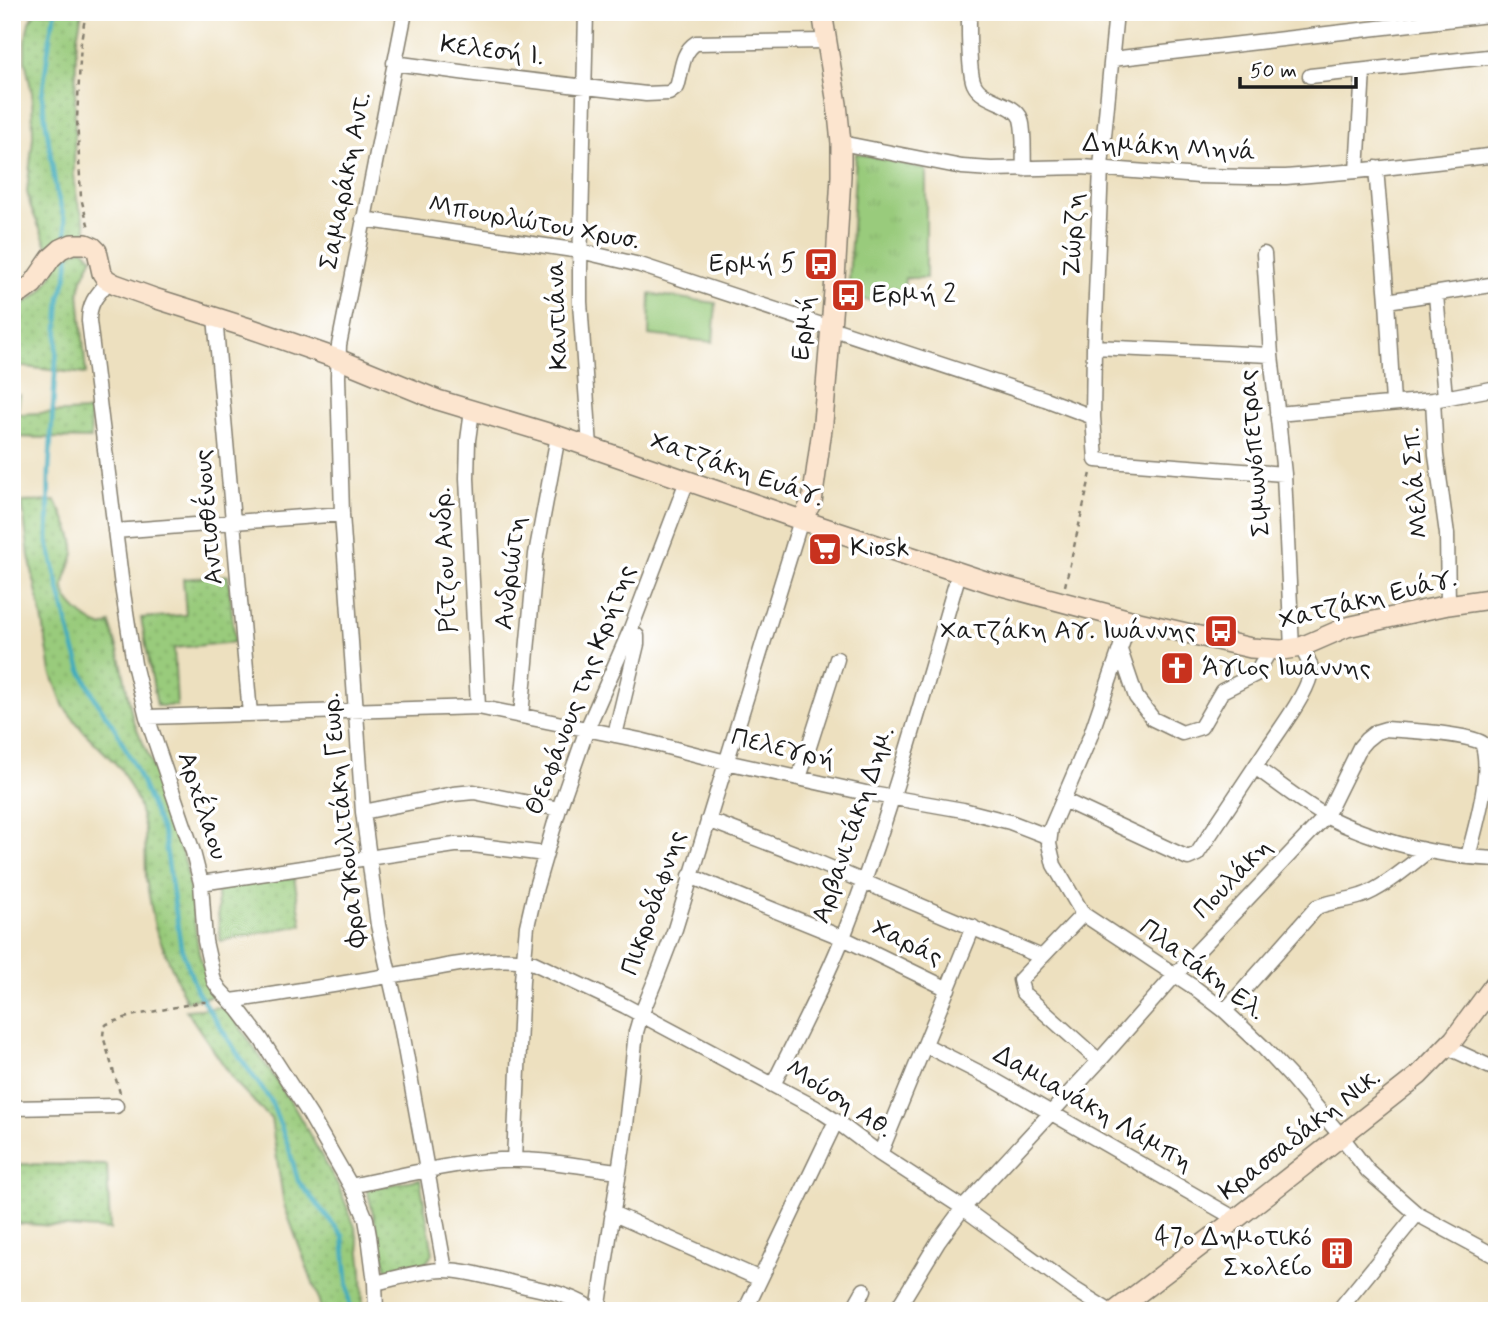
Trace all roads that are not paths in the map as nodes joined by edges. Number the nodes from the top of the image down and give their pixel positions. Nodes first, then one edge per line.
1 (405, 12) edge
2 (586, 12) edge
3 (822, 12) edge
4 (969, 12) edge
5 (1116, 12) edge
6 (1497, 15) edge
7 (827, 41) junction
8 (1497, 56) edge
9 (1112, 59) junction
10 (394, 63) junction
11 (1363, 71) junction
12 (1310, 76) dead end
13 (585, 87) junction
14 (841, 143) junction
15 (1497, 155) edge
16 (1101, 167) junction
17 (1376, 168) junction
18 (1024, 169) junction
19 (1357, 171) junction
20 (363, 219) junction
21 (580, 251) junction
22 (1264, 254) dead end
23 (109, 281) junction
24 (1497, 284) edge
25 (12, 295) edge
26 (1436, 295) junction
27 (1387, 301) junction
28 (215, 317) junction
29 (831, 329) junction
30 (1094, 347) junction
31 (1272, 355) junction
32 (338, 359) junction
33 (1497, 388) edge
34 (1439, 398) junction
35 (1393, 403) junction
36 (472, 411) junction
37 (1277, 414) junction
38 (1093, 417) junction
39 (558, 436) junction
40 (590, 447) junction
41 (1284, 474) junction
42 (687, 481) junction
43 (342, 514) junction
44 (801, 520) junction
45 (234, 521) junction
46 (115, 531) junction
47 (959, 573) junction
48 (1497, 598) edge
49 (1448, 605) junction
50 (1129, 620) junction
51 (630, 631) junction
52 (1298, 647) junction
53 (1119, 650) junction
54 (1270, 650) junction
55 (837, 659) dead end
56 (478, 707) junction
57 (356, 712) junction
58 (250, 714) junction
59 (521, 716) junction
60 (147, 717) junction
61 (587, 729) junction
62 (615, 735) junction
63 (726, 762) junction
64 (1255, 767) junction
65 (799, 778) junction
66 (892, 797) junction
67 (1063, 800) junction
68 (559, 809) junction
69 (363, 812) junction
70 (1326, 816) junction
71 (708, 820) junction
72 (1049, 837) junction
73 (1427, 852) junction
74 (545, 854) junction
75 (1468, 857) junction
76 (368, 858) junction
77 (1497, 859) edge
78 (690, 876) junction
79 (864, 881) junction
80 (201, 883) junction
81 (1083, 914) junction
82 (972, 928) junction
83 (843, 939) junction
84 (1042, 957) junction
85 (523, 960) junction
86 (1175, 975) junction
87 (389, 976) junction
88 (1497, 981) edge
89 (948, 989) junction
90 (231, 1001) junction
91 (1225, 1011) junction
92 (641, 1014) junction
93 (925, 1045) junction
94 (1447, 1047) junction
95 (1099, 1061) junction
96 (1497, 1070) edge
97 (773, 1085) junction
98 (116, 1106) road end
99 (12, 1108) edge
100 (1052, 1112) junction
101 (835, 1121) junction
102 (1341, 1136) junction
103 (880, 1154) junction
104 (514, 1160) junction
105 (427, 1170) junction
106 (618, 1171) junction
107 (351, 1186) junction
108 (963, 1208) junction
109 (612, 1213) junction
110 (1417, 1214) junction
111 (1236, 1219) junction
112 (1497, 1257) edge
113 (445, 1270) junction
114 (760, 1279) junction
115 (376, 1283) junction
116 (864, 1290) dead end
117 (376, 1311) edge
118 (596, 1311) edge
119 (745, 1311) edge
120 (852, 1311) edge
121 (896, 1311) edge
122 (1109, 1311) edge
123 (1115, 1311) edge
124 (1338, 1311) edge

1 - 10 street, Σαμαράκη Αντ.
2 - 13 street, Καντιάνα
3 - 7 street, Ερμή
4 - 18 street
5 - 9 street, Ζώρζη
6 - 9 street
7 - 13 street, Κελεσή Ι.
7 - 14 street, Ερμή
8 - 11 street
9 - 16 street, Ζώρζη
10 - 13 street, Κελεσή Ι.
10 - 20 street, Σαμαράκη Αντ.
11 - 12 street
11 - 19 street
13 - 21 street, Καντιάνα
14 - 18 street, Δημάκη Μηνά
14 - 29 street, Ερμή
15 - 17 street, Δημάκη Μηνά
16 - 18 street, Δημάκη Μηνά
16 - 19 street, Δημάκη Μηνά
16 - 30 street, Ζώρζη
17 - 19 street, Δημάκη Μηνά
17 - 27 street
20 - 21 street, Μπουρλώτου Χρυσ.
20 - 32 street, Σαμαράκη Αντ.
21 - 29 street, Μπουρλώτου Χρυσ.
21 - 40 street, Καντιάνα
22 - 31 street, Σιμωνόπετρας
23 - 25 street
23 - 28 street, Χατζάκη Ευάγ.
23 - 46 street, Αρχέλαου
24 - 26 street
26 - 27 street
26 - 34 street, Μελά Σπ.
27 - 35 street
28 - 32 street, Χατζάκη Ευάγ.
28 - 45 street, Αντισθένους
29 - 38 street, Μπουρλώτου Χρυσ.
29 - 44 street, Ερμή
30 - 31 street
30 - 38 street, Ζώρζη
31 - 37 street, Σιμωνόπετρας
32 - 36 street, Χατζάκη Ευάγ.
32 - 43 street, Φραγκουλιτάκη Γεωρ.
33 - 34 street
34 - 35 street
34 - 49 street, Μελά Σπ.
35 - 37 street
36 - 39 street, Χατζάκη Ευάγ.
36 - 56 street, Ρίτζου Ανδρ.
37 - 41 street, Σιμωνόπετρας
38 - 41 street, Ζώρζη
39 - 40 street, Χατζάκη Ευάγ.
39 - 59 street, Ανδριώτη
40 - 42 street, Χατζάκη Ευάγ.
41 - 52 street, Σιμωνόπετρας
42 - 44 street, Χατζάκη Ευάγ.
42 - 51 street, Θεοφάνους της Κρήτης
43 - 45 street
43 - 57 street, Φραγκουλιτάκη Γεωρ.
44 - 47 street, Χατζάκη Ευάγ.
44 - 63 street, Πικροδάφνης
45 - 46 street
45 - 58 street, Αντισθένους
46 - 60 street, Αρχέλαου
47 - 50 street, Χατζάκη Ευάγ.
47 - 66 street, Αρβανιτάκη Δημ.
48 - 49 street, Χατζάκη Ευάγ.
49 - 52 street, Χατζάκη Ευάγ.
50 - 53 street
50 - 54 street, Χατζάκη Ευάγ.
51 - 61 street, Θεοφάνους της Κρήτης
51 - 62 street
52 - 54 street, Χατζάκη Ευάγ.
52 - 64 street, Σιμωνόπετρας
53 - 54 street
53 - 67 street
55 - 65 street
56 - 57 street, Πελεγρή
56 - 59 street, Πελεγρή
57 - 58 street, Πελεγρή
57 - 69 street, Φραγκουλιτάκη Γεωρ.
58 - 60 street, Πελεγρή
59 - 61 street, Πελεγρή
60 - 80 street, Αρχέλαου
61 - 62 street, Πελεγρή
61 - 68 street, Θεοφάνους της Κρήτης
62 - 63 street, Πελεγρή
63 - 65 street, Πελεγρή
63 - 71 street, Πικροδάφνης
64 - 67 street, Σιμωνόπετρας
64 - 70 street
65 - 66 street, Πελεγρή
66 - 72 street, Πελεγρή
66 - 79 street, Αρβανιτάκη Δημ.
67 - 72 street
68 - 69 street
68 - 74 street, Θεοφάνους της Κρήτης
69 - 76 street, Φραγκουλιτάκη Γεωρ.
70 - 73 street
70 - 75 street, Πουλάκη
70 - 86 street, Πουλάκη
71 - 78 street, Πικροδάφνης
71 - 79 street
72 - 81 street, Πλατάκη Ελ.
73 - 75 street
73 - 91 street
74 - 76 street
74 - 85 street, Θεοφάνους της Κρήτης
75 - 77 street
76 - 80 street
76 - 87 street, Φραγκουλιτάκη Γεωρ.
78 - 83 street, Χαράς
78 - 92 street, Πικροδάφνης
79 - 82 street
79 - 83 street, Αρβανιτάκη Δημ.
80 - 90 street, Αρχέλαου
81 - 84 street
81 - 86 street, Πλατάκη Ελ.
82 - 84 street
82 - 89 street
83 - 89 street, Χαράς
83 - 97 street, Αρβανιτάκη Δημ.
84 - 95 street
85 - 87 street
85 - 92 street, Μούση Αθ.
85 - 104 street, Θεοφάνους της Κρήτης
86 - 91 street, Πλατάκη Ελ.
86 - 95 street, Πουλάκη
87 - 90 street
87 - 105 street, Φραγκουλιτάκη Γεωρ.
88 - 94 street, Κρασσαδάκη Νικ.
89 - 93 street
90 - 107 street, Αρχέλαου
91 - 102 street, Πλατάκη Ελ.
92 - 97 street, Μούση Αθ.
92 - 106 street, Πικροδάφνης
93 - 100 street, Δαμιανάκη Λάμπη
93 - 103 street
94 - 96 street
94 - 102 street, Κρασσαδάκη Νικ.
95 - 100 street, Πουλάκη
97 - 101 street, Μούση Αθ.
98 - 99 street
100 - 108 street, Πουλάκη
100 - 111 street, Δαμιανάκη Λάμπη
101 - 103 street, Μούση Αθ.
101 - 114 street
102 - 110 street, Πλατάκη Ελ.
102 - 111 street, Κρασσαδάκη Νικ.
103 - 108 street, Μούση Αθ.
104 - 105 street
104 - 106 street
105 - 107 street
105 - 113 street, Φραγκουλιτάκη Γεωρ.
106 - 109 street, Πικροδάφνης
107 - 115 street, Αρχέλαου
108 - 121 street, Πουλάκη
108 - 122 street, Μούση Αθ.
109 - 114 street
109 - 118 street, Πικροδάφνης
110 - 112 street, Πλατάκη Ελ.
110 - 124 street
111 - 123 street, Κρασσαδάκη Νικ.
113 - 115 street
113 - 118 street
114 - 119 street
115 - 117 street, Αρχέλαου
116 - 120 street

